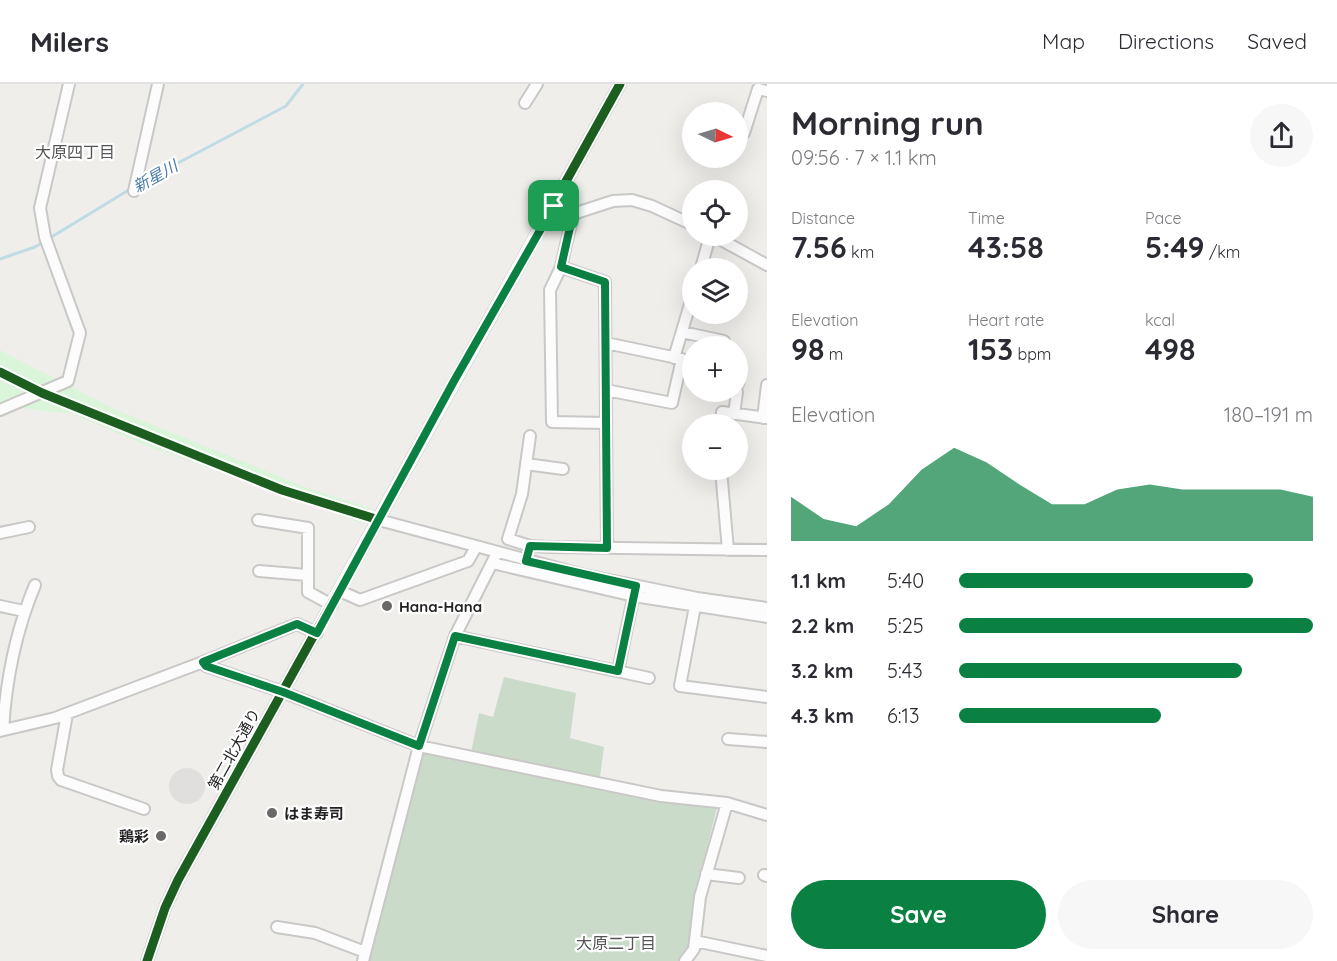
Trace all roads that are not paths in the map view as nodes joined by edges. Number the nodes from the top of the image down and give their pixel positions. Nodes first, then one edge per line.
1 (69, 84) edge
2 (158, 84) edge
3 (537, 84) edge
4 (620, 84) edge
5 (767, 92) edge
6 (525, 103) dead end
7 (748, 121) edge
8 (135, 186) dead end
9 (554, 206) junction
10 (573, 214) junction
11 (682, 220) edge
12 (731, 246) edge
13 (767, 265) edge
14 (561, 267) junction
15 (684, 324) edge
16 (682, 332) junction
17 (701, 336) edge
18 (606, 343) junction
19 (674, 358) junction
20 (767, 385) edge
21 (606, 390) junction
22 (736, 402) edge
23 (0, 410) edge
24 (722, 414) edge
25 (734, 414) joint
26 (748, 416) edge
27 (765, 418) edge
28 (606, 423) junction
29 (530, 436) dead end
30 (526, 464) junction
31 (563, 469) dead end
32 (722, 480) edge
33 (258, 520) dead end
34 (379, 520) junction
35 (29, 527) dead end
36 (0, 533) edge
37 (530, 546) junction
38 (476, 547) junction
39 (607, 548) junction
40 (728, 550) junction
41 (767, 550) edge
42 (494, 558) junction
43 (526, 561) junction
44 (259, 571) dead end
45 (307, 575) junction
46 (35, 585) dead end
47 (340, 591) junction
48 (635, 591) junction
49 (696, 602) junction
50 (332, 605) junction
51 (0, 606) edge
52 (767, 608) edge
53 (24, 611) junction
54 (767, 617) edge
55 (317, 633) junction
56 (455, 636) junction
57 (203, 662) junction
58 (618, 671) junction
59 (649, 678) dead end
60 (283, 692) junction
61 (767, 697) edge
62 (67, 714) junction
63 (2, 731) edge
64 (728, 739) dead end
65 (767, 742) edge
66 (419, 746) junction
67 (727, 804) junction
68 (144, 809) dead end
69 (767, 814) edge
70 (706, 874) junction
71 (739, 878) dead end
72 (278, 927) dead end
73 (695, 941) junction
74 (767, 956) edge
75 (364, 957) edge
76 (147, 961) edge
77 (685, 961) edge

1 - 23 street
2 - 8 street
3 - 6 street
4 - 9 street, 第二北大通り
5 - 7 street
9 - 10 street
9 - 34 street, 第二北大通り
10 - 11 street
10 - 14 street
12 - 13 street
14 - 18 street
14 - 28 street
15 - 16 street
16 - 17 street
16 - 19 street
18 - 19 street
18 - 21 street
19 - 21 street
20 - 27 street
21 - 28 street
22 - 25 street
24 - 25 street
26 - 27 street
28 - 39 street
29 - 30 street
30 - 31 street
30 - 37 street
32 - 40 street
33 - 45 street
34 - 38 street
34 - 47 street, 第二北大通り
35 - 36 street
37 - 39 street
37 - 43 street
38 - 42 street
38 - 47 street
39 - 40 street
40 - 41 street
42 - 43 street
42 - 48 street
42 - 56 street
43 - 48 street
44 - 45 street
45 - 50 street
46 - 53 street
47 - 50 street, 第二北大通り
48 - 49 street
48 - 58 street
49 - 52 street
49 - 54 street
49 - 61 street
50 - 55 street, 第二北大通り
51 - 53 street
53 - 63 street
55 - 57 street
55 - 60 street, 第二北大通り
56 - 58 street
56 - 66 street
57 - 60 street
57 - 62 street
58 - 59 street
60 - 66 street
60 - 76 street, 第二北大通り
62 - 63 street
62 - 68 street
64 - 65 street
66 - 67 street
66 - 75 street
67 - 69 street
67 - 70 street
70 - 71 street
70 - 73 street
72 - 75 street
73 - 74 street
73 - 77 street

